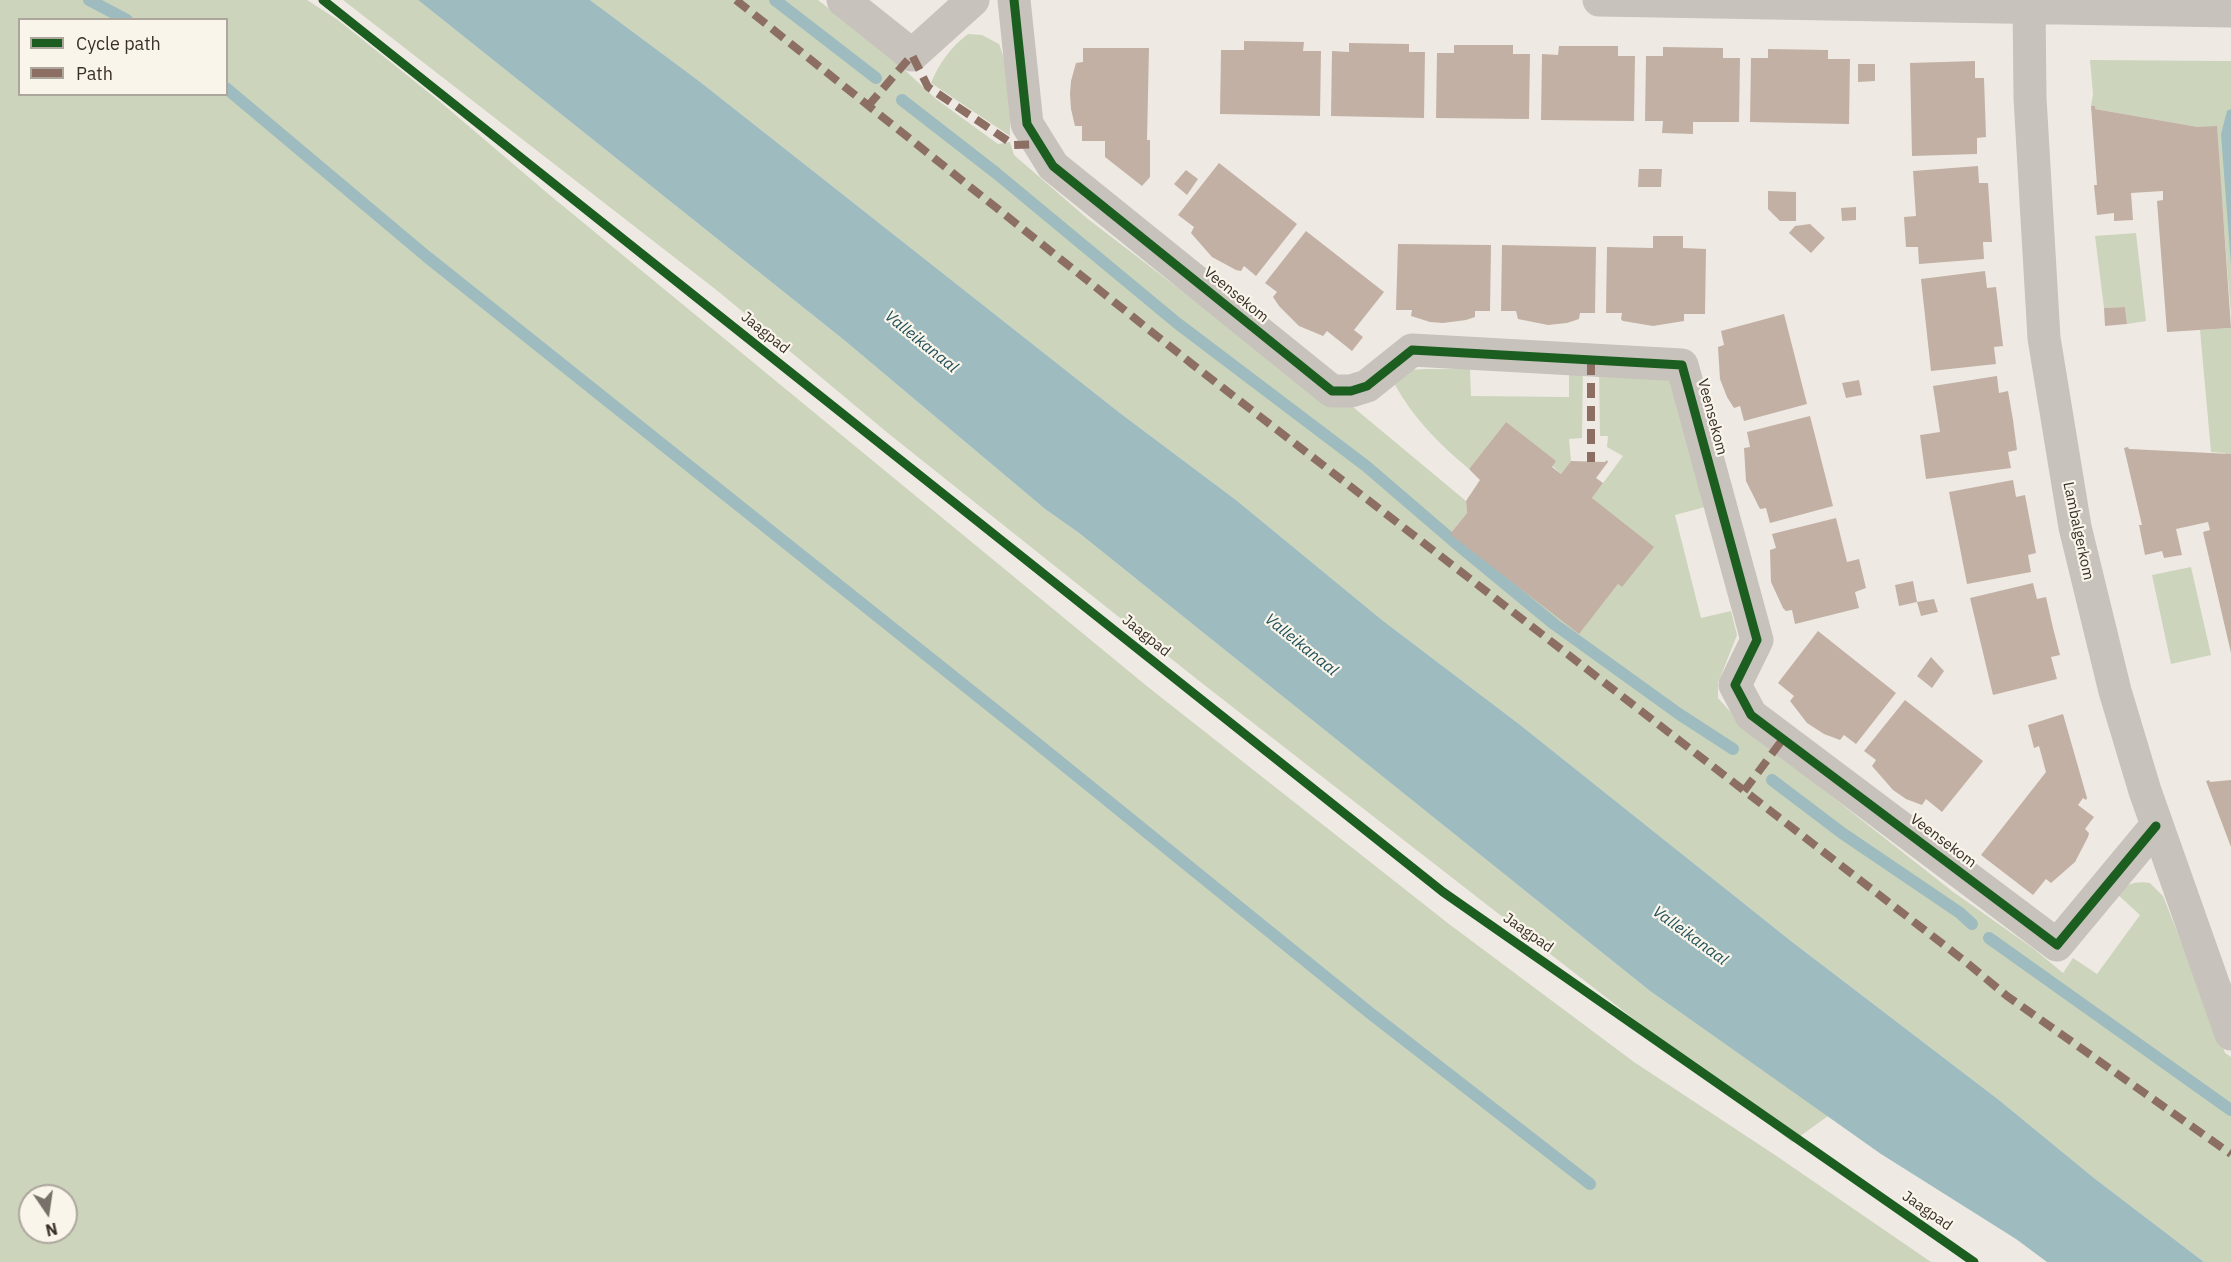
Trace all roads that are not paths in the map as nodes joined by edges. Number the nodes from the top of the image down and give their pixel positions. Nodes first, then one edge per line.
1 (843, 0) edge
2 (973, 0) edge
3 (1014, 0) edge
4 (1599, 0) edge
5 (2029, 4) edge
6 (2231, 11) edge
7 (2156, 826) junction
8 (2231, 1034) edge

1 - 2 street
3 - 7 street, Veensekom
4 - 5 street
5 - 6 street
5 - 7 street, Lambalgerkom
7 - 8 street, Lambalgerkom

